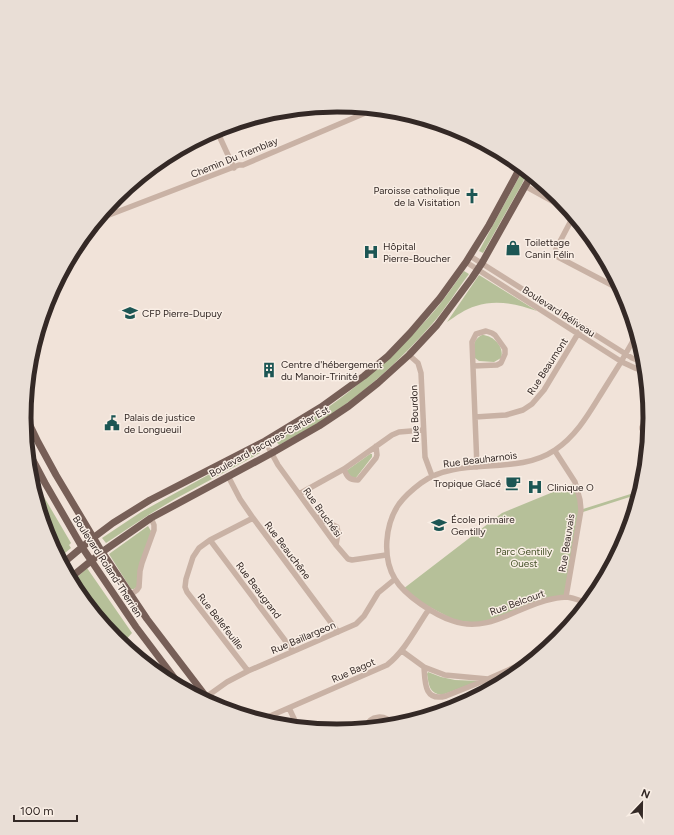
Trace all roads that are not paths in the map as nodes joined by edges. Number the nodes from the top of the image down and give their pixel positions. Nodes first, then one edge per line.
1 (366, 113) edge
2 (219, 135) edge
3 (234, 168) junction
4 (518, 171) edge
5 (529, 179) edge
6 (525, 186) junction
7 (554, 202) edge
8 (107, 216) edge
9 (571, 221) edge
10 (468, 259) junction
11 (480, 267) junction
12 (613, 286) edge
13 (582, 327) junction
14 (578, 334) junction
15 (633, 340) edge
16 (626, 354) junction
17 (408, 355) junction
18 (637, 360) edge
19 (622, 362) junction
20 (473, 366) junction
21 (639, 369) edge
22 (475, 417) junction
23 (32, 429) edge
24 (423, 430) junction
25 (266, 442) junction
26 (376, 446) junction
27 (555, 450) junction
28 (272, 453) junction
29 (35, 464) edge
30 (477, 467) junction
31 (344, 469) junction
32 (228, 476) junction
33 (432, 476) junction
34 (299, 494) junction
35 (315, 516) junction
36 (151, 518) junction
37 (253, 518) junction
38 (93, 538) junction
39 (210, 540) junction
40 (336, 545) junction
41 (82, 547) junction
42 (102, 552) junction
43 (386, 555) junction
44 (67, 560) edge
45 (90, 560) junction
46 (74, 574) edge
47 (395, 579) junction
48 (130, 595) junction
49 (566, 597) junction
50 (582, 601) edge
51 (430, 609) junction
52 (338, 632) junction
53 (293, 651) junction
54 (402, 651) junction
55 (424, 667) junction
56 (512, 668) edge
57 (248, 671) junction
58 (173, 676) edge
59 (488, 679) junction
60 (202, 692) edge
61 (212, 696) edge
62 (289, 708) junction
63 (270, 716) edge
64 (387, 719) edge
65 (295, 721) edge
66 (368, 722) edge

1 - 3 street, Chemin Du Tremblay
2 - 3 street
3 - 8 street, Chemin Du Tremblay
4 - 10 main road, Boulevard Jacques-Cartier Est
5 - 6 main road, Boulevard Jacques-Cartier Est
6 - 7 street
6 - 11 main road, Boulevard Jacques-Cartier Est
9 - 12 street
10 - 11 street, Boulevard Béliveau
10 - 25 main road, Boulevard Jacques-Cartier Est
11 - 13 street, Boulevard Béliveau
11 - 14 street, Boulevard Béliveau
11 - 17 main road, Boulevard Jacques-Cartier Est
13 - 14 street, Rue Beaumont
13 - 16 street, Boulevard Béliveau
14 - 19 street, Boulevard Béliveau
14 - 22 street, Rue Beaumont
15 - 16 street, Rue Beauharnois
16 - 18 street, Boulevard Béliveau
16 - 19 street, Rue Beauharnois
17 - 24 street, Rue Bourdon
17 - 28 main road, Boulevard Jacques-Cartier Est
19 - 21 street, Boulevard Béliveau
19 - 27 street, Rue Beauharnois
20 - 20 street
20 - 22 street
22 - 30 street
23 - 38 main road, Boulevard Roland-Therrien
24 - 26 street
24 - 33 street, Rue Bourdon
25 - 28 street, Rue Bruchési
25 - 38 main road, Boulevard Jacques-Cartier Est
26 - 31 street
26 - 31 street
27 - 30 street, Rue Beauharnois
27 - 49 street, Rue Beauvais
28 - 32 main road, Boulevard Jacques-Cartier Est
28 - 34 street, Rue Bruchési
29 - 41 main road, Boulevard Roland-Therrien
30 - 33 street, Rue Beauharnois
31 - 34 street
32 - 36 main road, Boulevard Jacques-Cartier Est
32 - 37 street, Rue Beauchêne
33 - 43 street, Rue Beauharnois
34 - 35 street, Rue Bruchési
35 - 40 street, Rue Bruchési
35 - 40 street
36 - 42 main road, Boulevard Jacques-Cartier Est
36 - 48 street, Boulevard Roland-Therrien
37 - 39 street, Rue Bellefeuille
37 - 52 street, Rue Beauchêne
38 - 41 main road, Boulevard Jacques-Cartier Est
38 - 42 main road, Boulevard Roland-Therrien
39 - 53 street, Rue Beaugrand
39 - 57 street, Rue Bellefeuille
40 - 43 street, Rue Bruchési
41 - 44 main road, Boulevard Jacques-Cartier Est
41 - 45 main road, Boulevard Roland-Therrien
42 - 45 main road, Boulevard Jacques-Cartier Est
42 - 48 main road, Boulevard Roland-Therrien
43 - 47 street, Rue Beauharnois
45 - 46 main road, Boulevard Jacques-Cartier Est
45 - 58 main road, Boulevard Roland-Therrien
47 - 51 street, Rue Belcourt
47 - 52 street, Rue Baillargeon
48 - 60 main road, Boulevard Roland-Therrien
49 - 50 street, Rue Belcourt
49 - 51 street, Rue Belcourt
51 - 54 street, Rue Bagot
52 - 53 street, Rue Baillargeon
53 - 57 street, Rue Baillargeon
54 - 55 street
54 - 62 street, Rue Bagot
55 - 59 street
55 - 59 street
56 - 59 street
57 - 61 street, Rue Baillargeon
62 - 63 street, Rue Bagot
62 - 65 street
64 - 66 street

